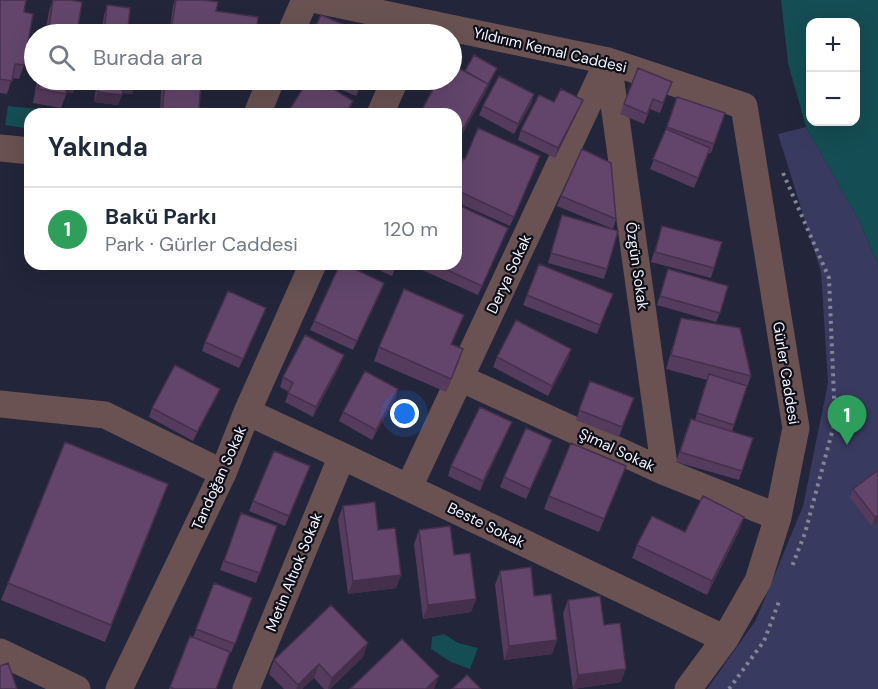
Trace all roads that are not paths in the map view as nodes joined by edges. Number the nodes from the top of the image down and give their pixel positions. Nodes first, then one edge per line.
1 (305, 0) edge
2 (317, 0) edge
3 (294, 24) edge
4 (404, 24) edge
5 (462, 36) edge
6 (608, 61) junction
7 (268, 90) edge
8 (391, 90) edge
9 (744, 106) joint
10 (260, 108) edge
11 (383, 108) edge
12 (0, 148) edge
13 (24, 150) edge
14 (310, 270) edge
15 (460, 378) junction
16 (0, 404) edge
17 (247, 412) junction
18 (342, 456) junction
19 (665, 472) junction
20 (223, 473) junction
21 (408, 487) junction
22 (778, 517) junction
23 (725, 639) junction
24 (0, 652) edge
25 (77, 689) edge
26 (119, 689) edge
27 (246, 689) edge
28 (688, 689) edge

1 - 3 street
2 - 4 street, Yıldırım Kemal Caddesi
5 - 6 street, Yıldırım Kemal Caddesi
6 - 9 street, Yıldırım Kemal Caddesi
6 - 15 street, Derya Sokak
6 - 19 street, Özgün Sokak
7 - 10 street
8 - 11 street
9 - 22 street, Gürler Caddesi
12 - 13 street
14 - 17 street, Tandoğan Sokak
15 - 19 street, Şimal Sokak
15 - 21 street, Derya Sokak
16 - 20 street
17 - 18 street, Beste Sokak
17 - 20 street, Tandoğan Sokak
18 - 21 street, Beste Sokak
18 - 27 street, Metin Altıok Sokak
19 - 22 street, Şimal Sokak
20 - 26 street, Tandoğan Sokak
21 - 23 street, Beste Sokak
22 - 23 street, Gürler Caddesi
23 - 28 street, Gürler Caddesi
24 - 25 street

